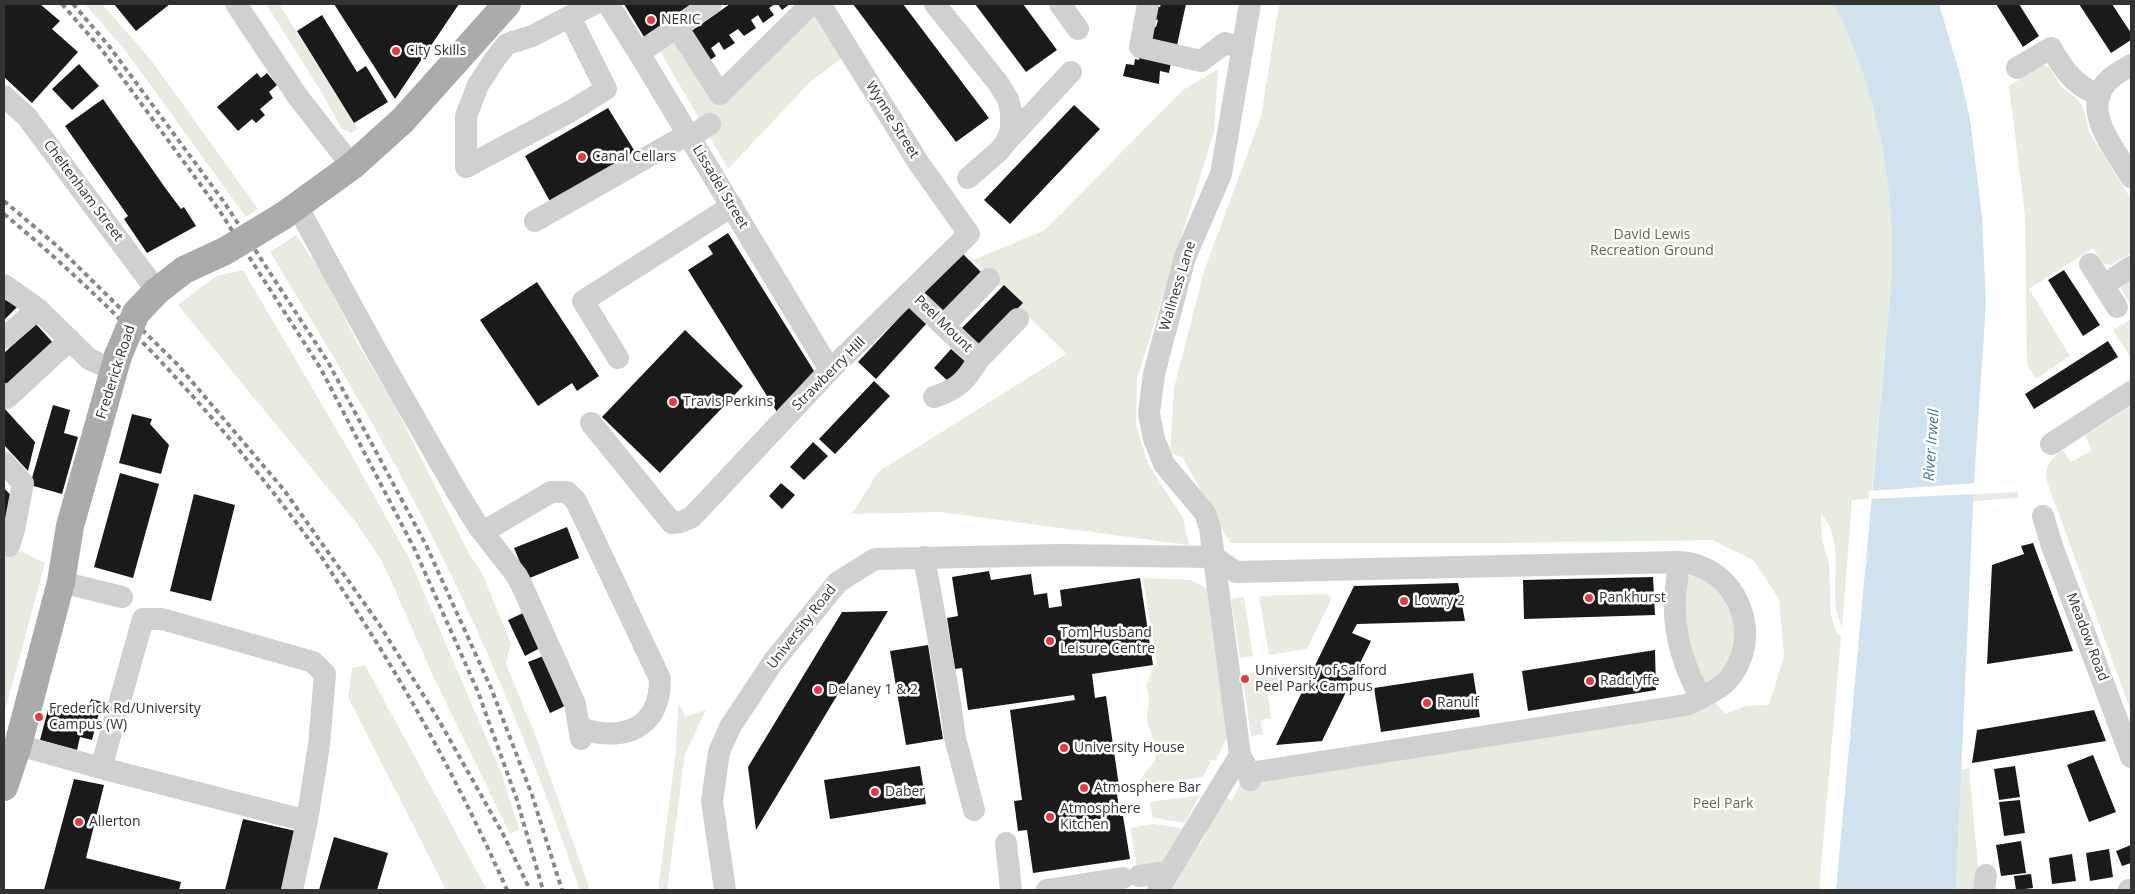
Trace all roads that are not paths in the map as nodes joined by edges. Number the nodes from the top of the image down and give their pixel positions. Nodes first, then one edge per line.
1 (236, 4) edge
2 (507, 4) edge
3 (594, 4) edge
4 (608, 4) edge
5 (711, 4) edge
6 (811, 4) edge
7 (820, 4) edge
8 (935, 4) edge
9 (1060, 4) edge
10 (1148, 4) edge
11 (1250, 4) edge
12 (570, 17) junction
13 (678, 27) junction
14 (1078, 29) dead end
15 (1242, 48) junction
16 (640, 53) junction
17 (2131, 66) edge
18 (2016, 68) dead end
19 (1071, 72) dead end
20 (2100, 95) junction
21 (4, 96) edge
22 (710, 124) dead end
23 (689, 136) junction
24 (1007, 141) junction
25 (358, 160) junction
26 (2131, 177) edge
27 (968, 178) dead end
28 (732, 206) junction
29 (290, 211) junction
30 (535, 221) dead end
31 (969, 234) joint
32 (2090, 264) dead end
33 (2131, 267) edge
34 (989, 279) dead end
35 (150, 282) junction
36 (4, 285) edge
37 (2104, 286) junction
38 (910, 293) junction
39 (2117, 307) dead end
40 (38, 309) junction
41 (1018, 319) dead end
42 (944, 325) junction
43 (4, 338) edge
44 (70, 340) junction
45 (618, 358) dead end
46 (979, 359) junction
47 (116, 363) junction
48 (830, 370) junction
49 (2131, 392) edge
50 (4, 394) edge
51 (934, 397) dead end
52 (591, 423) dead end
53 (2051, 444) dead end
54 (4, 463) edge
55 (2043, 516) dead end
56 (483, 532) junction
57 (4, 540) edge
58 (924, 557) junction
59 (1214, 557) junction
60 (1679, 562) junction
61 (61, 582) junction
62 (122, 597) dead end
63 (1701, 698) junction
64 (18, 745) junction
65 (2131, 757) edge
66 (101, 768) junction
67 (1246, 769) junction
68 (4, 786) edge
69 (974, 810) dead end
70 (307, 821) junction
71 (1006, 842) dead end
72 (1162, 882) edge
73 (292, 890) edge
74 (725, 890) edge
75 (1011, 890) edge
76 (1047, 890) edge

1 - 25 street
2 - 25 main road, Frederick Road
3 - 12 street
4 - 16 street, Lissadel Street
5 - 13 street
6 - 13 street
7 - 31 street, Wynne Street
8 - 24 street
9 - 14 street
10 - 15 street
11 - 15 street, Wallness Lane
12 - 12 street
13 - 16 street
15 - 59 street, Wallness Lane
16 - 23 street, Lissadel Street
17 - 20 street
18 - 20 street
19 - 24 street
20 - 26 street
21 - 35 street, Cheltenham Street
22 - 23 street
23 - 28 street, Lissadel Street
23 - 30 street
24 - 27 street
25 - 29 main road, Frederick Road
28 - 45 street
28 - 48 street, Lissadel Street
29 - 35 main road, Frederick Road, bridge
29 - 56 street
31 - 38 street, Strawberry Hill
32 - 37 street
33 - 37 street
34 - 42 street
35 - 47 main road, Frederick Road, bridge
36 - 40 street
37 - 39 street
38 - 42 street, Peel Mount
38 - 48 street, Strawberry Hill
40 - 43 street
40 - 44 street
41 - 46 street, Peel Mount
42 - 46 street, Peel Mount
44 - 47 street
44 - 50 street
46 - 51 street
47 - 61 main road, Frederick Road
48 - 52 street, Strawberry Hill
49 - 53 street
54 - 57 street
55 - 65 street, Meadow Road
56 - 56 street
58 - 59 street, University Road
58 - 69 street
58 - 74 street, University Road
59 - 60 street
59 - 67 street, Wallness Lane
60 - 63 street
60 - 63 street
61 - 62 street
61 - 64 main road, Frederick Road
63 - 67 street
64 - 66 street
64 - 68 main road, Frederick Road
66 - 70 street
66 - 70 street
67 - 72 street
70 - 73 street
71 - 75 street
72 - 76 street

